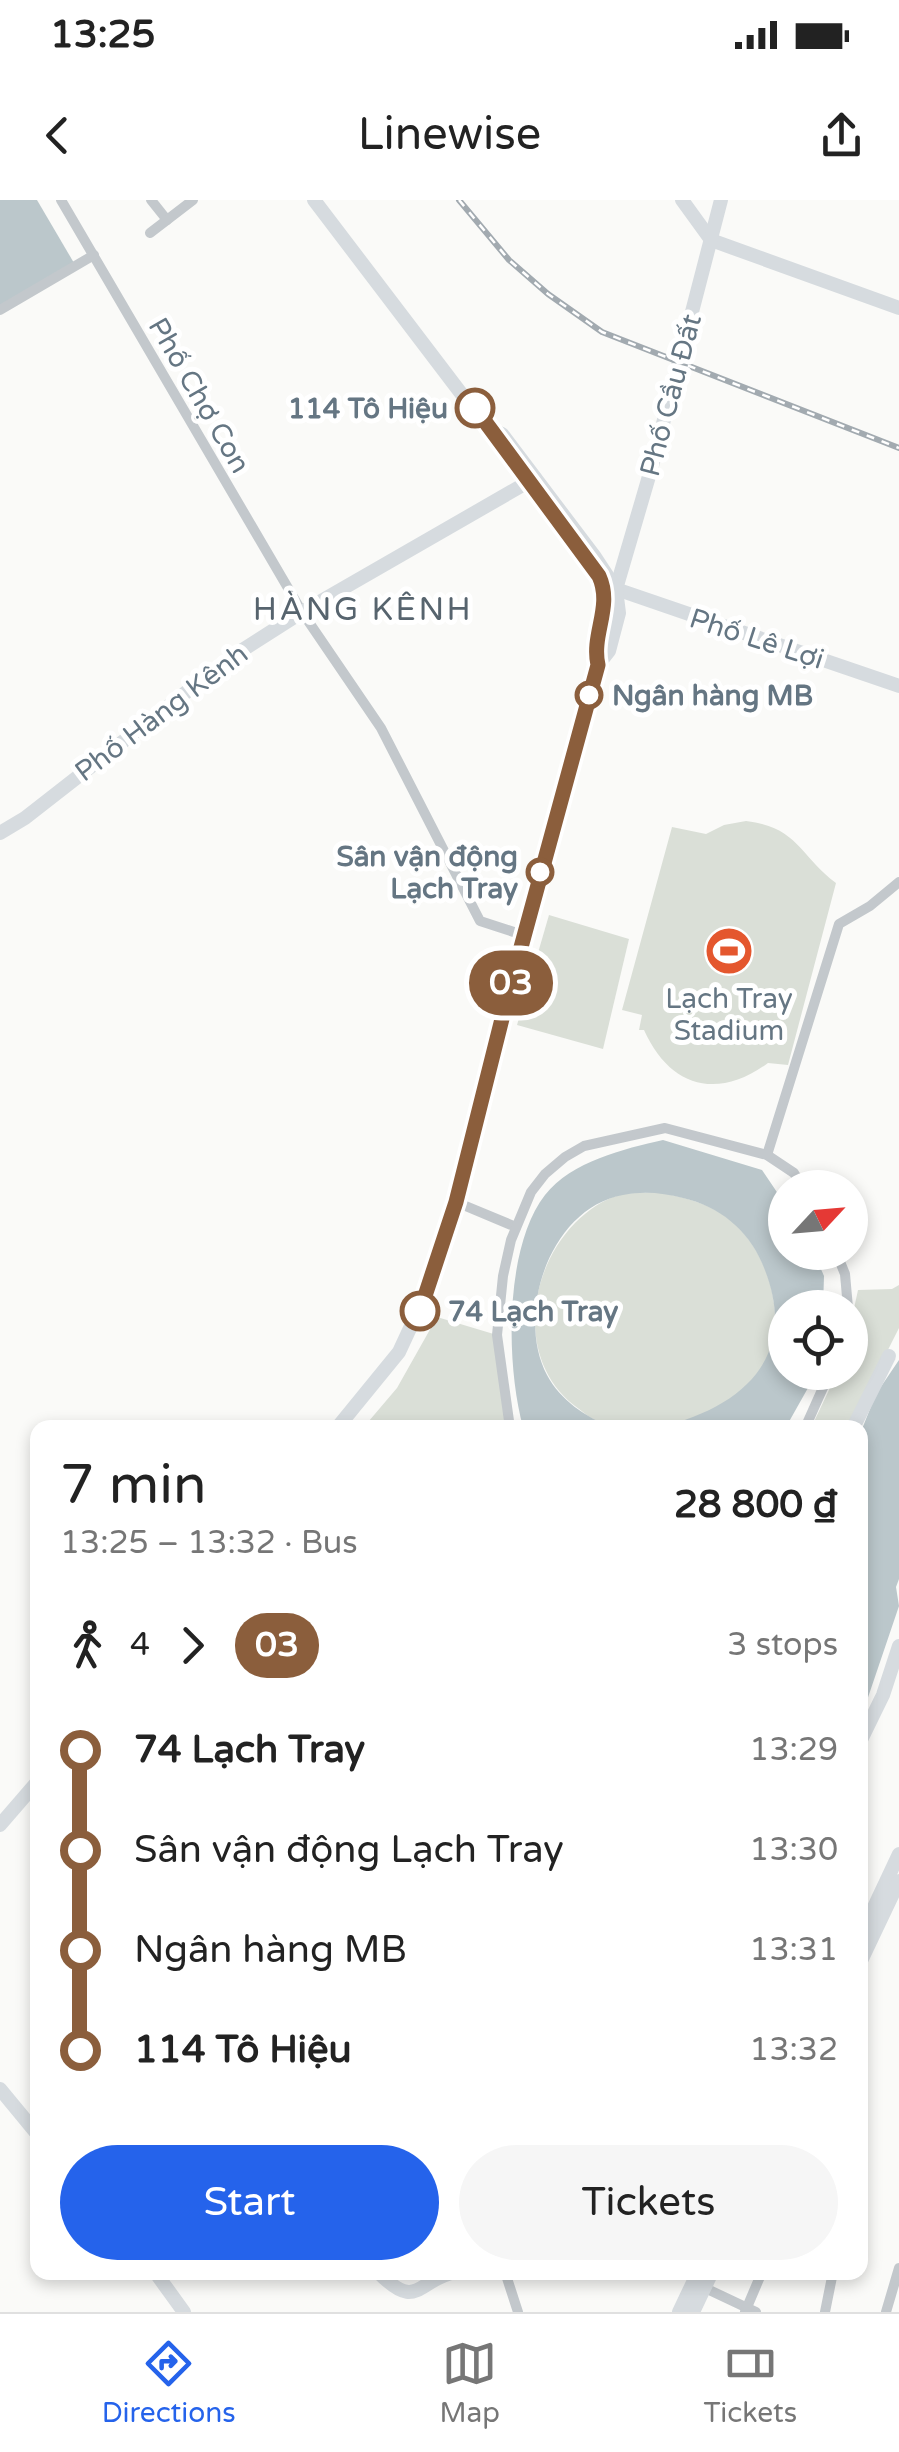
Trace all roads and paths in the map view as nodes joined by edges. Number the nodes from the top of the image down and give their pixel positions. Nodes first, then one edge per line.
1 (61, 200) edge
2 (151, 200) edge
3 (192, 200) edge
4 (314, 200) edge
5 (682, 200) edge
6 (722, 200) edge
7 (166, 220) junction
8 (150, 233) dead end
9 (711, 240) junction
10 (94, 255) junction
11 (899, 308) edge
12 (0, 310) edge
13 (532, 480) junction
14 (627, 547) junction
15 (591, 557) junction
16 (616, 590) junction
17 (605, 608) junction
18 (302, 612) junction
19 (598, 665) junction
20 (899, 686) edge
21 (0, 833) edge
22 (899, 882) edge
23 (526, 936) junction
24 (767, 1155) junction
25 (790, 1170) edge
26 (456, 1202) junction
27 (516, 1228) junction
28 (889, 1356) dead end
29 (822, 1390) edge
30 (344, 1420) edge
31 (509, 1420) edge
32 (809, 1420) edge
33 (857, 1420) edge
34 (899, 1646) edge
35 (868, 1725) edge
36 (30, 1789) edge
37 (0, 1825) edge
38 (899, 1854) edge
39 (899, 1880) edge
40 (868, 1919) edge
41 (868, 1946) edge
42 (0, 2090) edge
43 (30, 2126) edge
44 (899, 2268) edge
45 (160, 2280) edge
46 (385, 2280) edge
47 (440, 2280) edge
48 (508, 2280) edge
49 (694, 2280) edge
50 (708, 2280) edge
51 (759, 2280) edge
52 (832, 2280) edge
53 (705, 2288) junction
54 (749, 2311) edge
55 (184, 2312) edge
56 (518, 2312) edge
57 (679, 2312) edge
58 (693, 2312) edge
59 (825, 2312) edge
60 (886, 2312) edge

1 - 10 street, Phố Chợ Con
2 - 7 street
3 - 7 street
4 - 13 main road
5 - 9 main road
6 - 9 main road, Phố Cầu Đất
7 - 8 street
9 - 11 main road
9 - 14 main road, Phố Cầu Đất
10 - 12 street
10 - 18 street, Phố Chợ Con
13 - 15 main road
13 - 18 main road, Phố Hàng Kênh
14 - 15 main road
14 - 16 main road, Phố Cầu Đất
15 - 16 main road
15 - 17 main road
16 - 17 main road
16 - 19 main road
16 - 20 main road, Phố Lê Lợi
17 - 19 main road
18 - 21 main road, Phố Hàng Kênh
18 - 23 street, Phố Chợ Con
19 - 23 main road
22 - 24 street
23 - 26 main road
24 - 25 street
24 - 27 street
26 - 27 street
26 - 30 main road
27 - 31 street
28 - 33 main road
29 - 32 street
34 - 35 main road
36 - 37 main road
38 - 40 main road
39 - 41 main road
42 - 43 main road
44 - 60 street
45 - 55 main road
46 - 47 main road
48 - 56 street
49 - 57 main road
50 - 53 main road
51 - 54 street
52 - 59 street
53 - 54 street
53 - 58 main road

